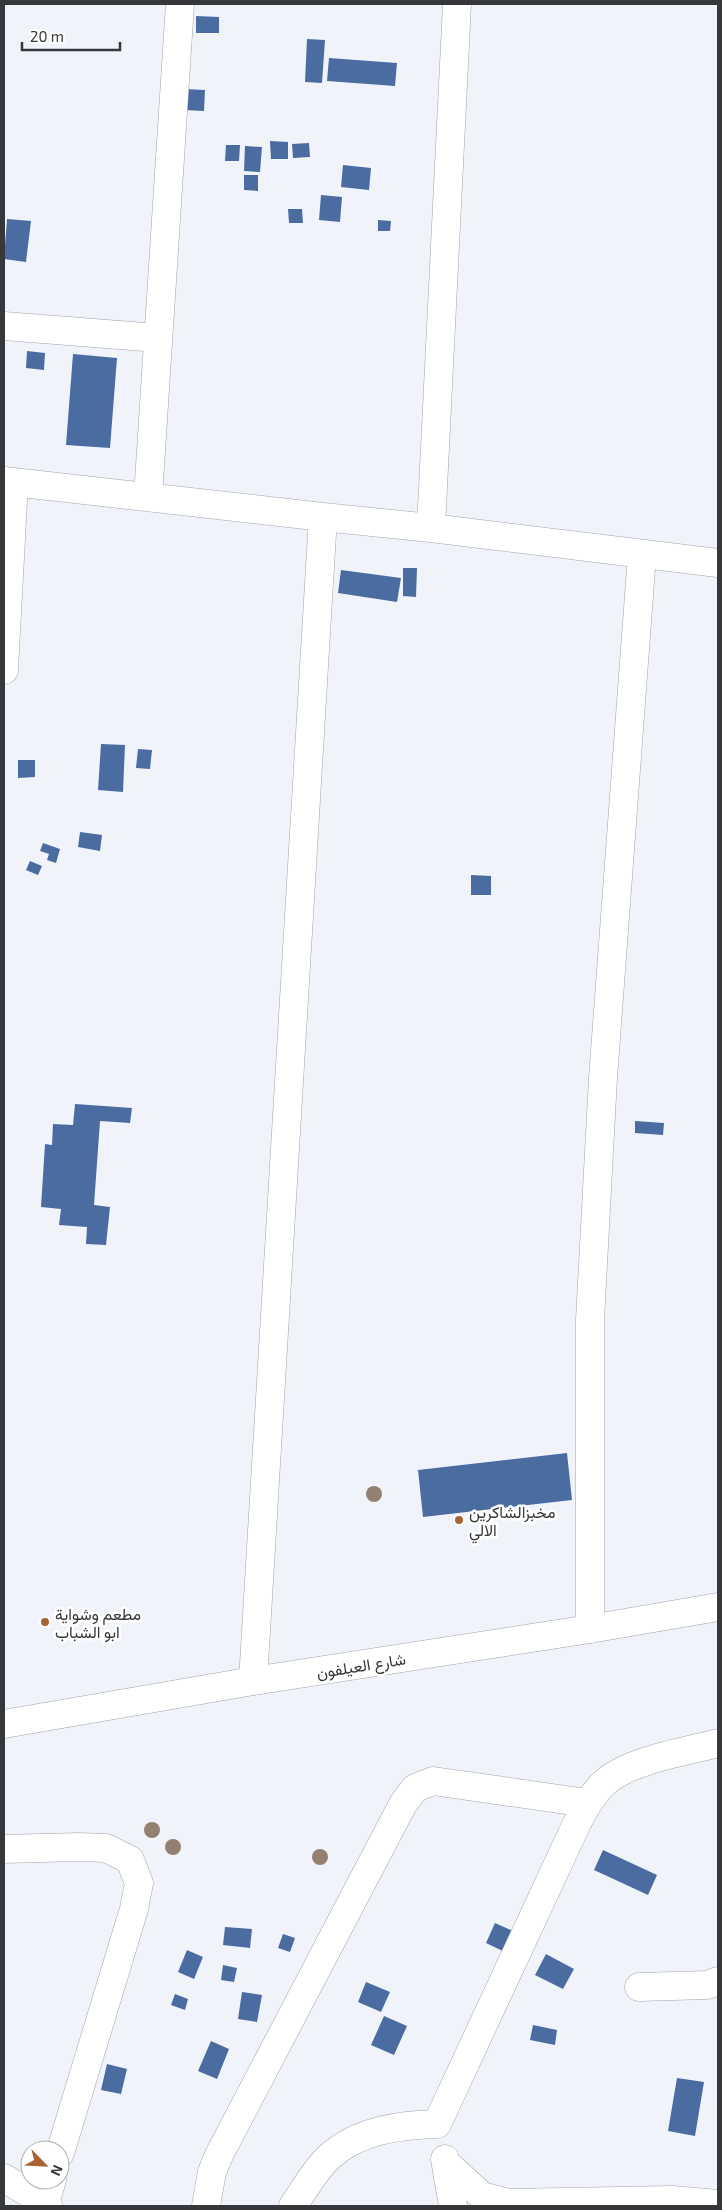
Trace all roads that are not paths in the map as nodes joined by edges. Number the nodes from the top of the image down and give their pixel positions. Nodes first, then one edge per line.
1 (180, 4) edge
2 (457, 4) edge
3 (4, 326) edge
4 (158, 338) junction
5 (9, 481) edge
6 (148, 498) junction
7 (323, 517) junction
8 (431, 528) junction
9 (642, 555) junction
10 (718, 563) edge
11 (4, 670) edge
12 (718, 1607) edge
13 (590, 1630) junction
14 (253, 1681) junction
15 (4, 1724) edge
16 (718, 1743) edge
17 (587, 1803) junction
18 (4, 1849) edge
19 (718, 1981) edge
20 (639, 1987) dead end
21 (438, 2124) junction
22 (64, 2140) edge
23 (446, 2163) junction
24 (4, 2178) edge
25 (48, 2196) edge
26 (718, 2204) edge
27 (206, 2206) edge
28 (294, 2206) edge
29 (453, 2206) edge

1 - 4 main road
2 - 8 main road
3 - 4 main road
4 - 6 main road
5 - 6 main road
5 - 11 main road
6 - 7 main road
7 - 8 main road
7 - 14 main road
8 - 9 main road
9 - 10 main road
9 - 13 main road
12 - 13 main road, شارع العيلفون
13 - 14 main road, شارع العيلفون
14 - 15 main road, شارع العيلفون
16 - 17 main road
17 - 21 main road
17 - 27 main road
18 - 22 main road
19 - 20 main road
21 - 23 main road
21 - 28 main road
23 - 26 main road
23 - 29 main road
24 - 25 main road

